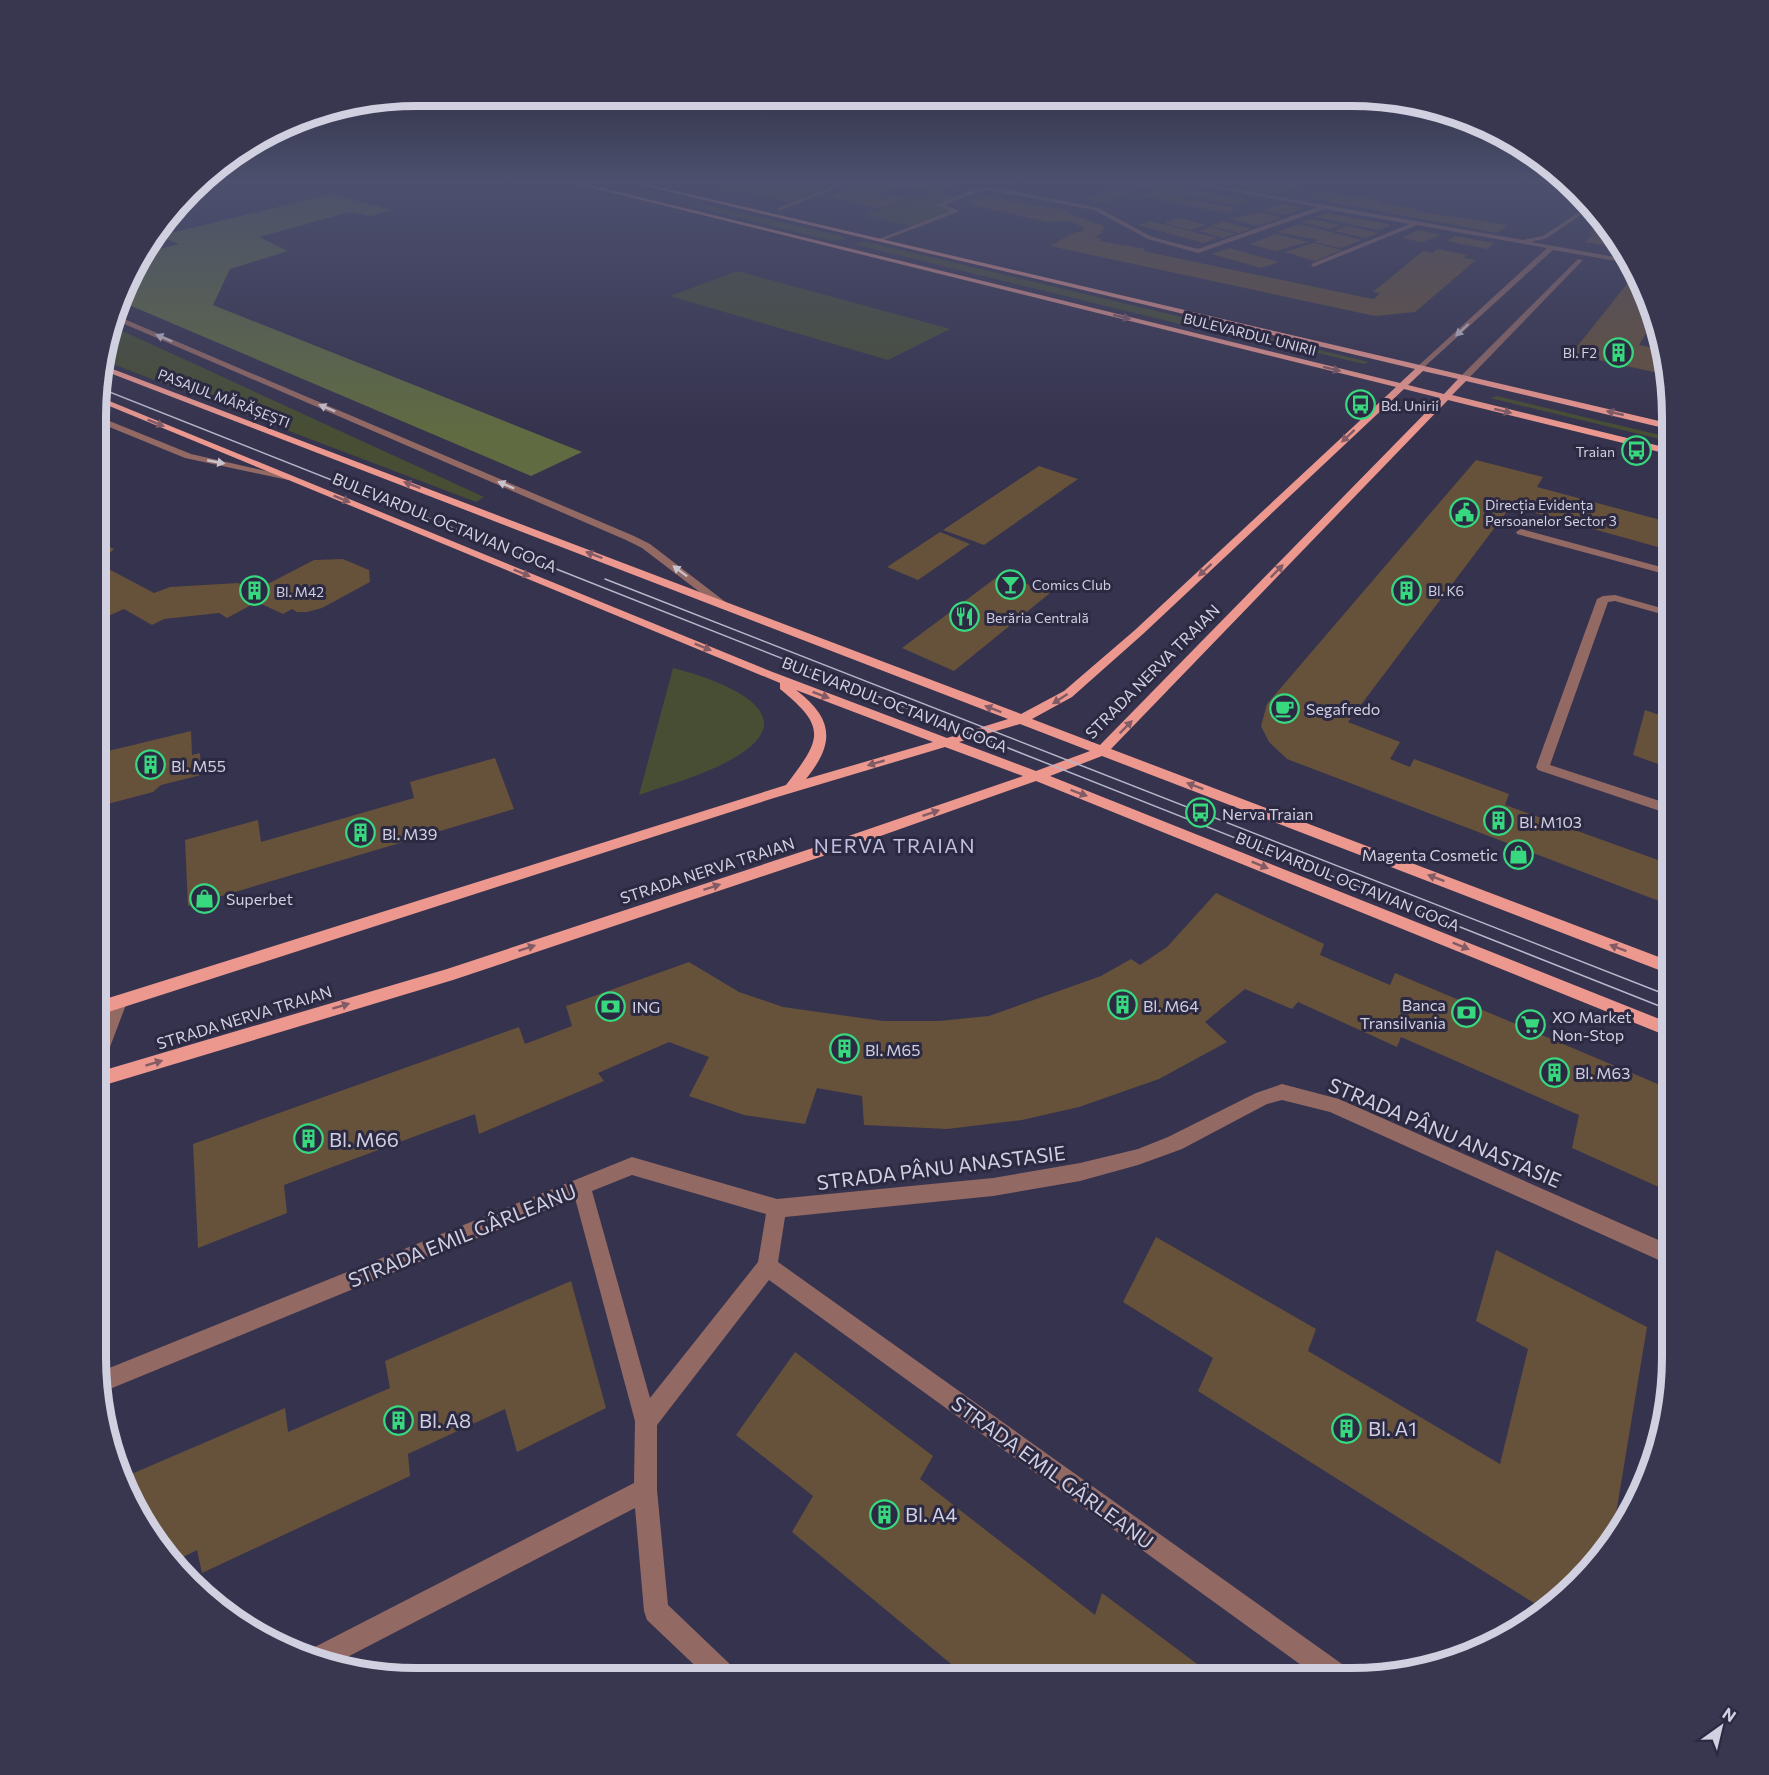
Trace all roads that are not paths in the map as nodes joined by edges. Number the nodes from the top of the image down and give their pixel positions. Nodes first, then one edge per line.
1 (913, 266) edge
2 (988, 266) edge
3 (1532, 266) edge
4 (1574, 266) edge
5 (122, 321) edge
6 (1421, 368) junction
7 (110, 370) edge
8 (1464, 378) junction
9 (1402, 386) junction
10 (1446, 397) junction
11 (107, 402) edge
12 (107, 423) edge
13 (1662, 425) edge
14 (1662, 450) edge
15 (336, 455) joint
16 (288, 477) junction
17 (1521, 532) dead end
18 (1662, 570) edge
19 (726, 607) junction
20 (1662, 611) edge
21 (766, 674) junction
22 (1020, 720) junction
23 (945, 743) junction
24 (1101, 751) junction
25 (1035, 777) junction
26 (791, 788) junction
27 (1662, 807) edge
28 (1662, 965) edge
29 (119, 1002) junction
30 (107, 1006) edge
31 (1662, 1027) edge
32 (107, 1032) edge
33 (107, 1077) edge
34 (581, 1186) junction
35 (777, 1208) junction
36 (1662, 1252) edge
37 (767, 1266) junction
38 (107, 1379) edge
39 (646, 1421) junction
40 (645, 1490) junction
41 (326, 1655) edge
42 (716, 1668) edge
43 (1326, 1668) edge

1 -> 9 main road, BULEVARDUL UNIRII
2 - 6 main road, BULEVARDUL UNIRII
3 -> 6 street
4 - 8 street
19 -> 5 street, BULEVARDUL OCTAVIAN GOGA
6 - 8 main road, BULEVARDUL UNIRII
6 - 9 main road
7 - 15 main road, PASAJUL MĂRĂȘEȘTI
8 - 10 main road, STRADA NERVA TRAIAN
13 -> 8 main road, BULEVARDUL UNIRII
9 - 10 main road, BULEVARDUL UNIRII
9 -> 22 main road
10 -> 14 main road, BULEVARDUL UNIRII
24 -> 10 main road, STRADA NERVA TRAIAN
11 -> 16 main road
12 -> 16 street, BULEVARDUL OCTAVIAN GOGA
19 -> 15 main road, BULEVARDUL OCTAVIAN GOGA
16 -> 21 main road, BULEVARDUL OCTAVIAN GOGA
17 - 18 street
22 -> 19 main road, BULEVARDUL OCTAVIAN GOGA
20 - 27 street
21 -> 23 main road, BULEVARDUL OCTAVIAN GOGA
21 - 26 main road
22 - 23 main road
22 - 24 main road, BULEVARDUL OCTAVIAN GOGA
23 - 25 main road, BULEVARDUL OCTAVIAN GOGA
23 -> 26 main road
24 - 25 main road, STRADA NERVA TRAIAN
28 -> 24 main road, BULEVARDUL OCTAVIAN GOGA
25 -> 31 main road, BULEVARDUL OCTAVIAN GOGA
33 -> 25 main road, STRADA NERVA TRAIAN
26 - 29 main road
29 - 30 main road
29 - 32 street
34 - 35 street, STRADA EMIL GÂRLEANU
34 - 38 street, STRADA EMIL GÂRLEANU
34 - 39 street
35 - 36 street, STRADA PÂNU ANASTASIE
35 - 37 street
37 - 39 street
37 - 43 street, STRADA EMIL GÂRLEANU
39 - 40 street
40 - 41 street
40 - 42 street

